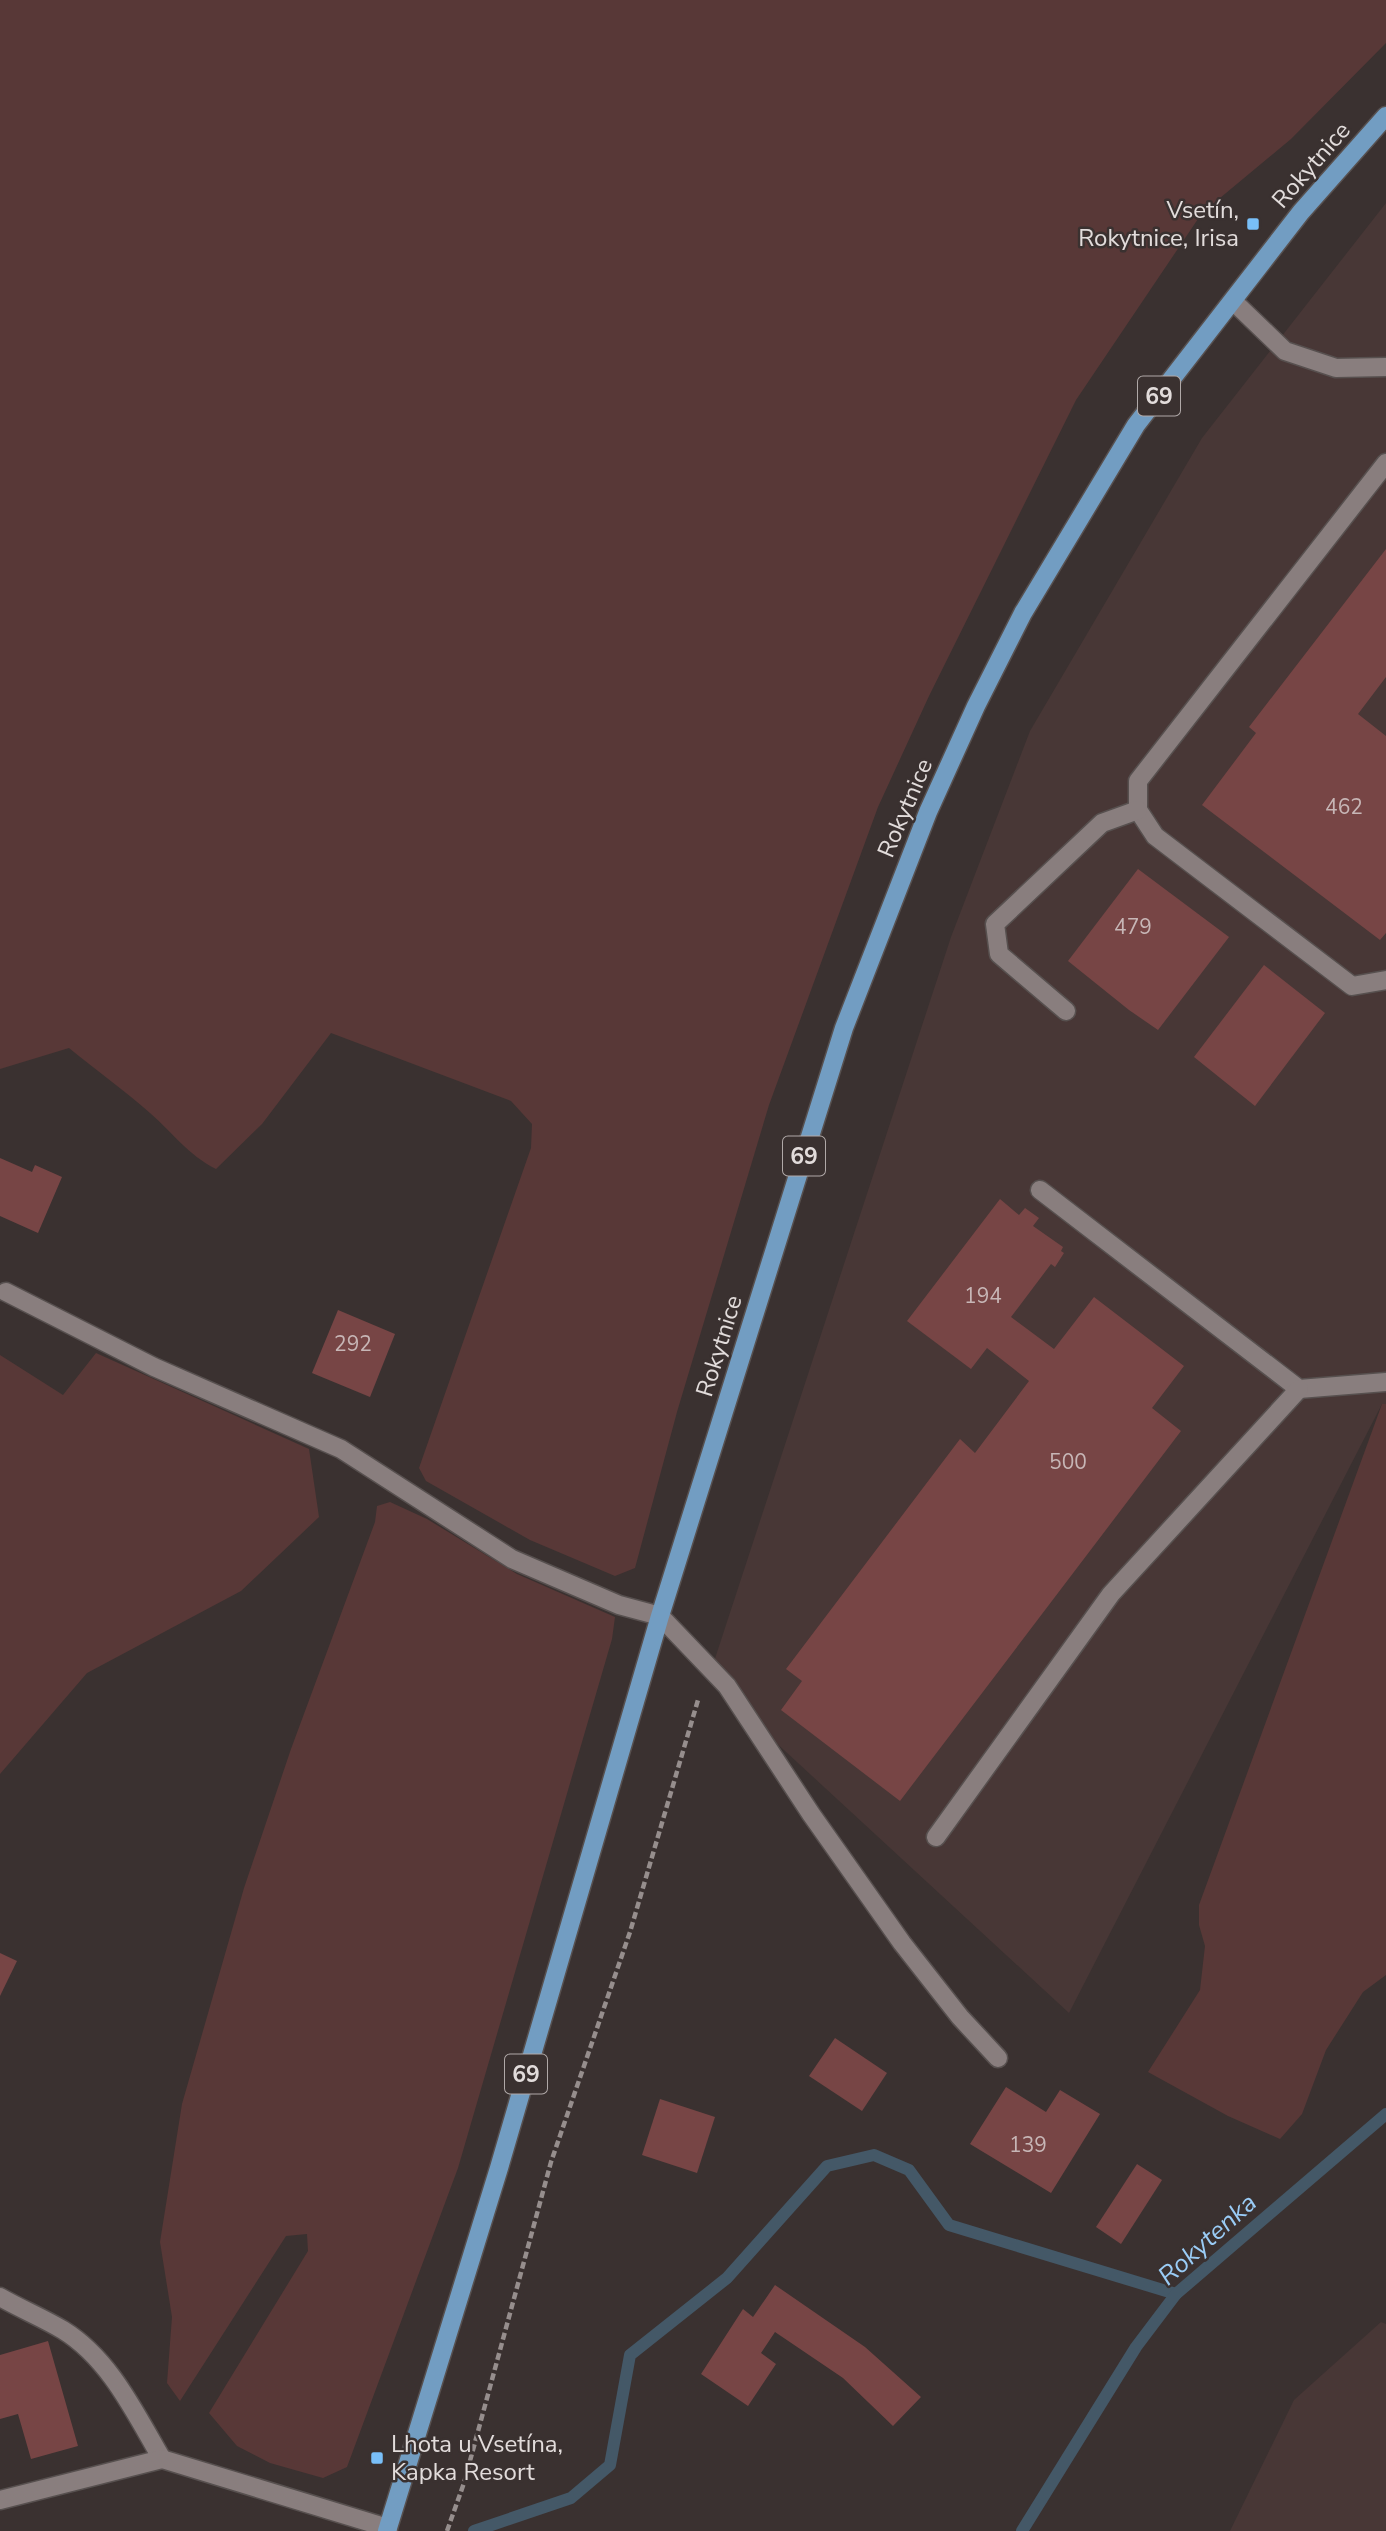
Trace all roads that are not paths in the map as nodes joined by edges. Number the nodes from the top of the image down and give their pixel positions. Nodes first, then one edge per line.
1 (1386, 116) edge
2 (1233, 301) junction
3 (1386, 367) edge
4 (1386, 463) edge
5 (1138, 810) junction
6 (1386, 980) edge
7 (1066, 1011) dead end
8 (1040, 1190) dead end
9 (6, 1293) dead end
10 (1386, 1382) edge
11 (1298, 1389) junction
12 (660, 1616) junction
13 (936, 1837) dead end
14 (998, 2058) dead end
15 (0, 2297) edge
16 (162, 2459) junction
17 (0, 2500) edge
18 (388, 2529) edge

1 - 2 main road, Rokytnice / 69
2 - 3 street
2 - 12 main road, Rokytnice / 69
4 - 5 street
5 - 6 street
5 - 7 street
8 - 11 street
9 - 12 street
10 - 11 street
11 - 13 street
12 - 14 street
12 - 18 main road, 69
15 - 16 street
16 - 17 street
16 - 18 street

